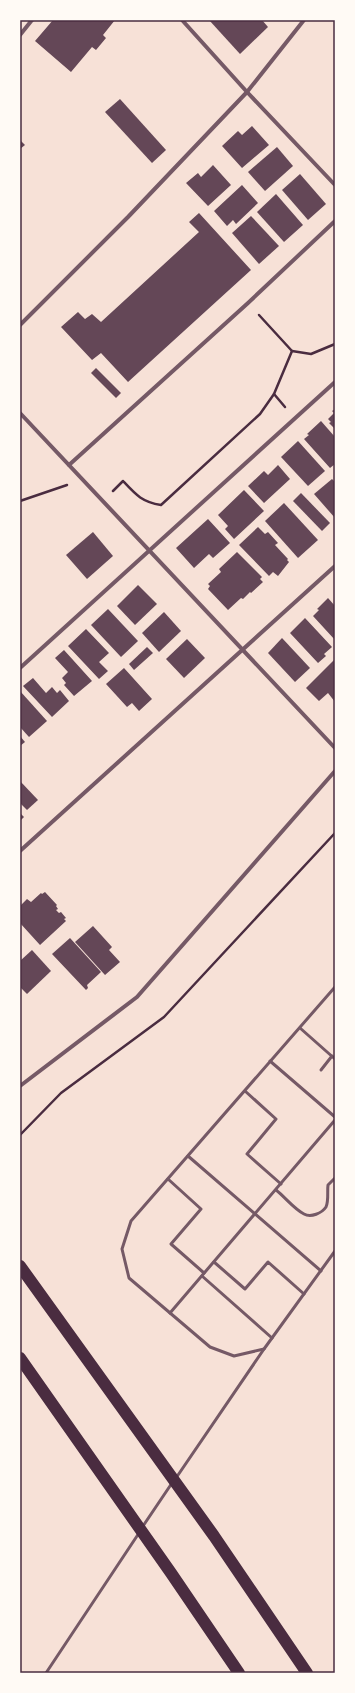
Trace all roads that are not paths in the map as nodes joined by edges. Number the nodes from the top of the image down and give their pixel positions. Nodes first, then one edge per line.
1 (32, 20) edge
2 (182, 20) edge
3 (304, 20) edge
4 (20, 35) edge
5 (247, 92) junction
6 (335, 186) edge
7 (335, 221) edge
8 (20, 325) edge
9 (335, 382) edge
10 (20, 413) edge
11 (69, 465) junction
12 (150, 551) junction
13 (335, 566) edge
14 (243, 650) junction
15 (20, 668) edge
16 (335, 748) edge
17 (335, 771) edge
18 (20, 852) edge
19 (335, 987) edge
20 (300, 1028) junction
21 (334, 1058) edge
22 (270, 1061) junction
23 (321, 1070) dead end
24 (20, 1086) edge
25 (245, 1091) junction
26 (335, 1118) edge
27 (188, 1156) junction
28 (335, 1178) edge
29 (168, 1179) junction
30 (281, 1184) junction
31 (276, 1190) junction
32 (255, 1214) junction
33 (335, 1251) edge
34 (214, 1262) junction
35 (20, 1266) edge
36 (320, 1271) junction
37 (203, 1275) junction
38 (304, 1294) junction
39 (170, 1313) junction
40 (272, 1338) junction
41 (264, 1349) junction
42 (20, 1358) edge
43 (46, 1673) edge
44 (239, 1673) edge
45 (307, 1673) edge

1 - 4 street
2 - 5 street
3 - 5 street
5 - 6 street
5 - 8 street
7 - 11 street
9 - 12 street
10 - 11 street
11 - 12 street
12 - 14 street
12 - 15 street
13 - 14 street
14 - 16 street
14 - 18 street
17 - 24 street
19 - 20 lane
20 - 21 lane
20 - 22 lane
21 - 23 lane
22 - 25 lane
22 - 26 lane
25 - 27 lane
25 - 30 lane
26 - 30 lane
27 - 29 lane
27 - 32 lane
28 - 31 lane
29 - 37 lane
29 - 39 lane
30 - 31 lane
31 - 32 lane
32 - 34 lane
32 - 36 lane
33 - 36 lane
34 - 37 lane
34 - 38 lane
35 - 45 highway
36 - 38 lane
37 - 39 lane
37 - 40 lane
38 - 40 lane
39 - 41 lane
40 - 41 lane
41 - 43 lane
42 - 44 highway

